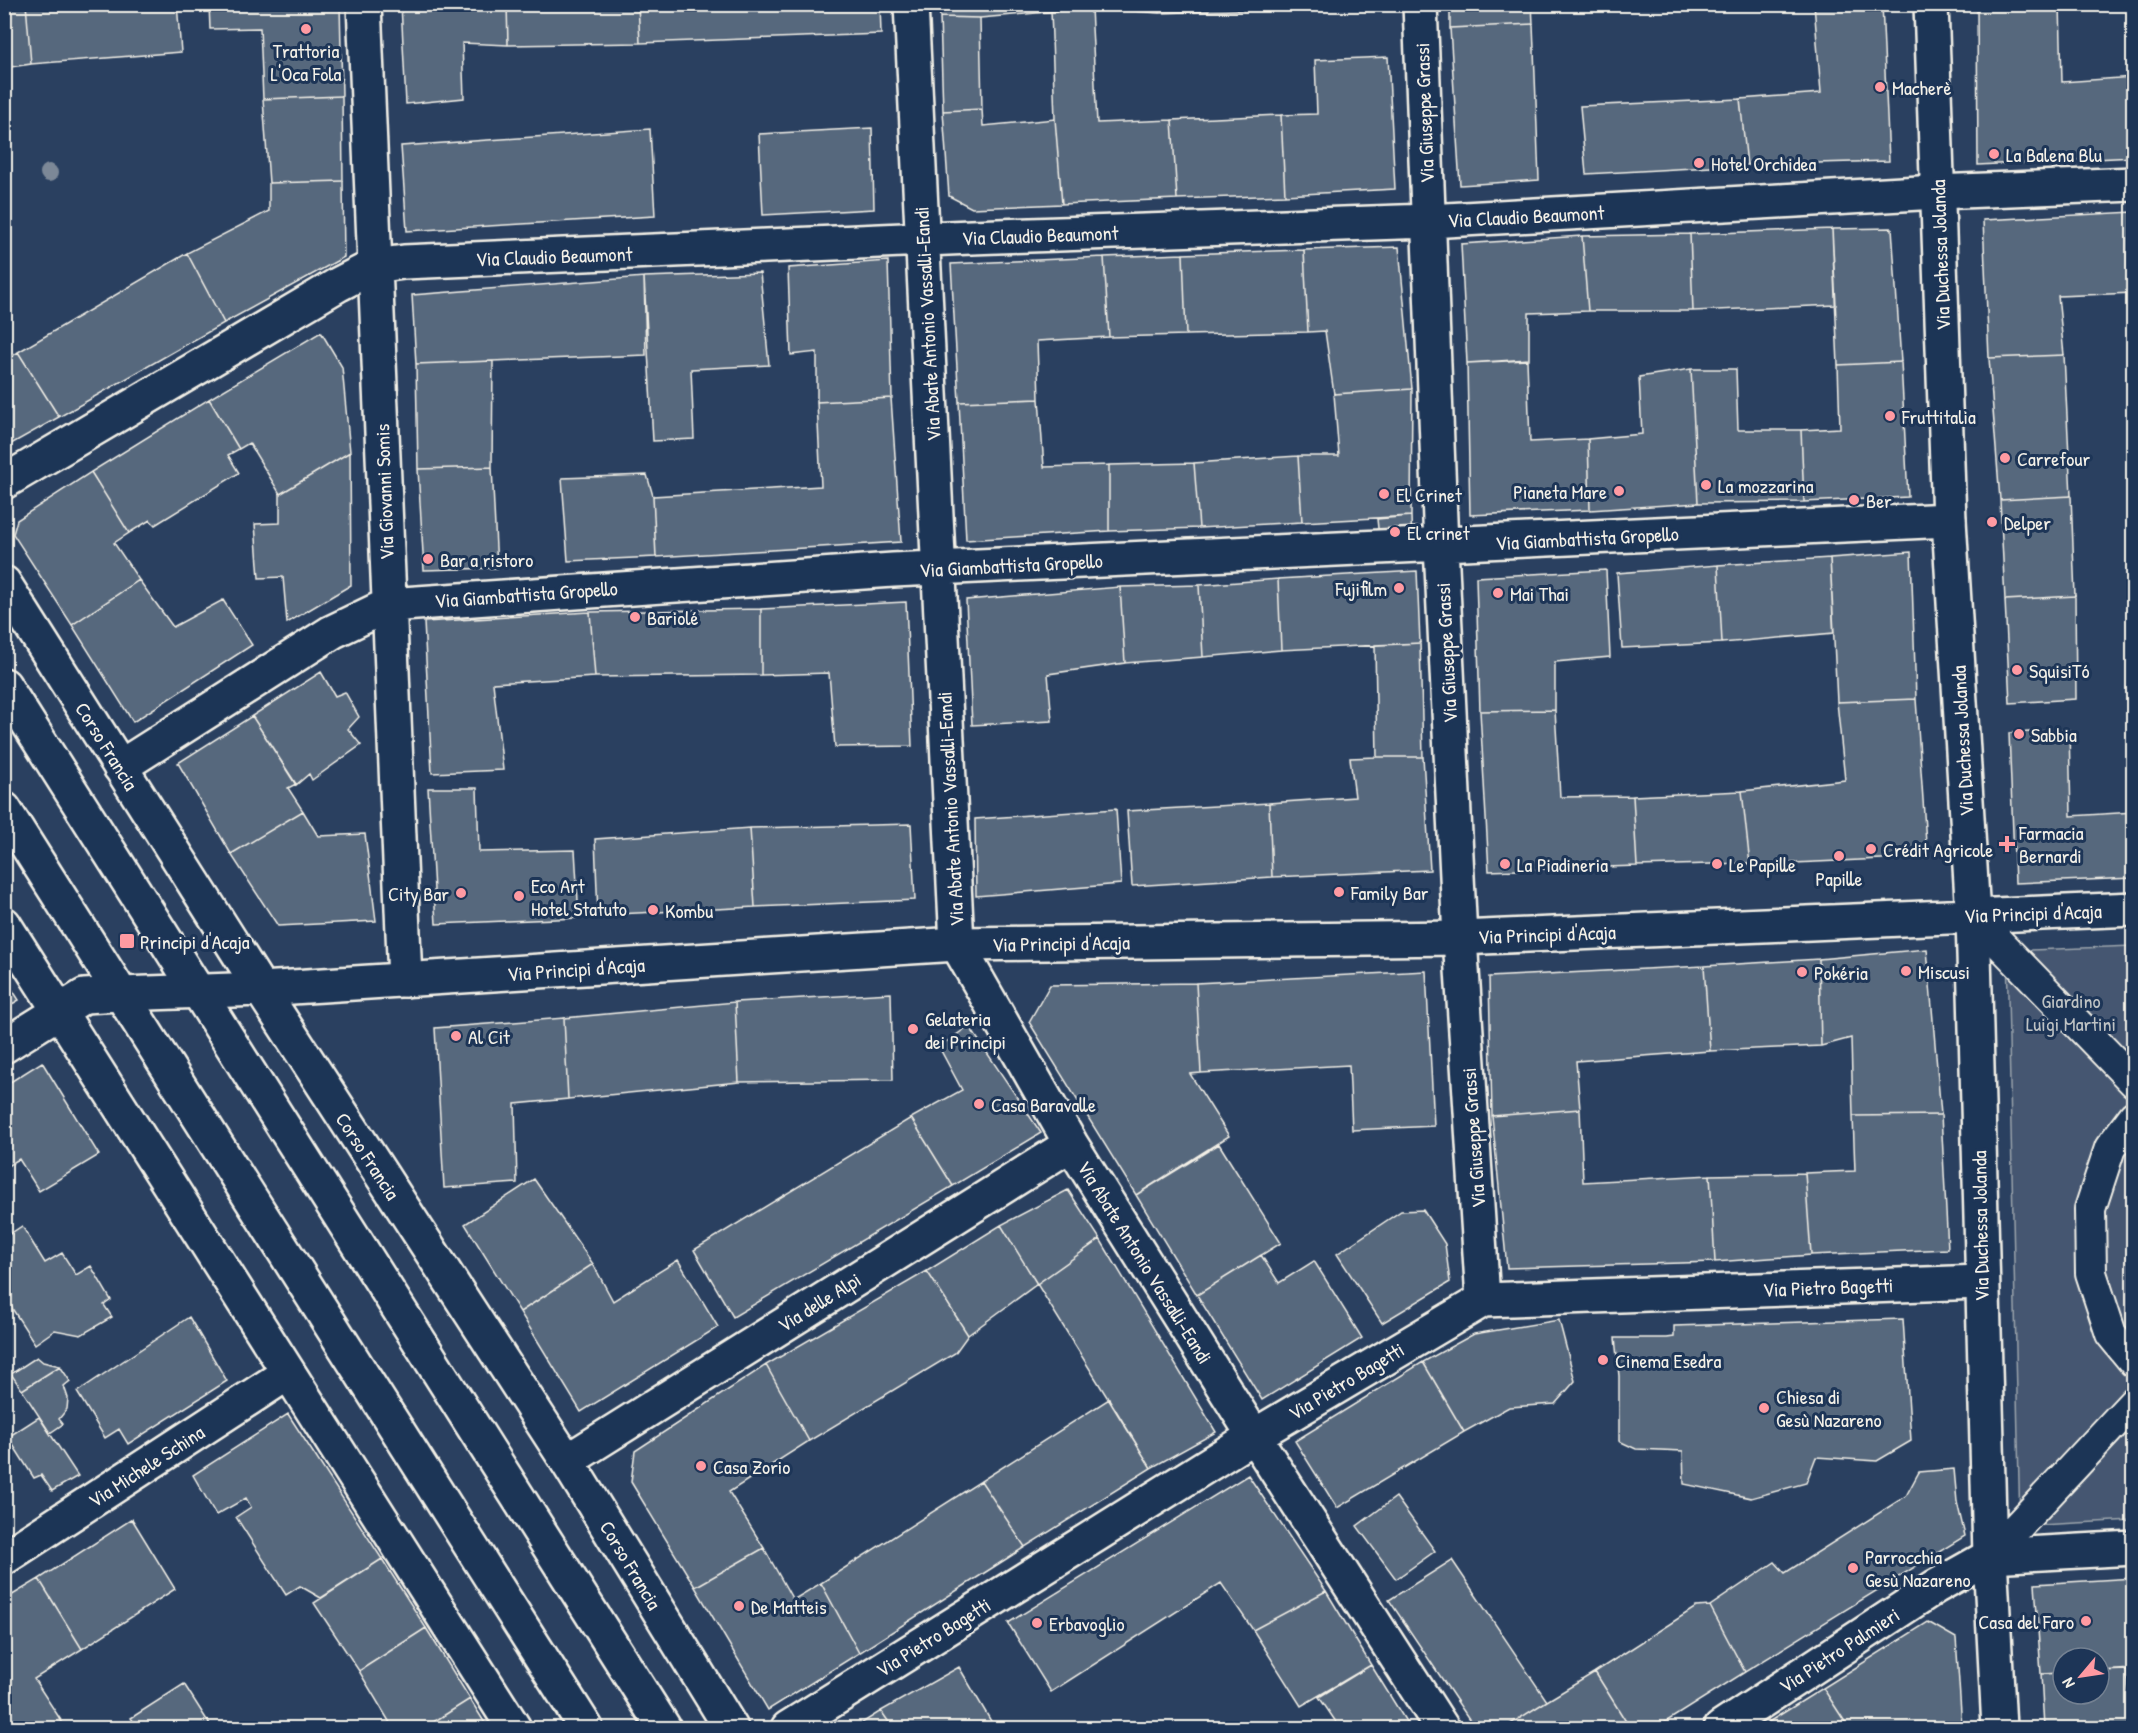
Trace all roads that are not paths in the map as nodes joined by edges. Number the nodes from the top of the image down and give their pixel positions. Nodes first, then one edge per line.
1 (364, 4) edge
2 (912, 4) edge
3 (1420, 4) edge
4 (1931, 4) edge
5 (2133, 184) edge
6 (1937, 192) junction
7 (1429, 221) junction
8 (923, 240) junction
9 (374, 266) junction
10 (4, 482) edge
11 (1949, 520) junction
12 (1441, 546) junction
13 (938, 568) junction
14 (4, 583) edge
15 (388, 604) junction
16 (4, 685) edge
17 (120, 767) junction
18 (4, 809) edge
19 (2133, 909) edge
20 (1973, 916) junction
21 (4, 924) edge
22 (1460, 938) junction
23 (957, 944) junction
24 (405, 980) junction
25 (261, 989) junction
26 (199, 992) junction
27 (121, 994) junction
28 (60, 1011) junction
29 (4, 1046) edge
30 (2133, 1082) edge
31 (2133, 1116) edge
32 (1071, 1143) junction
33 (1981, 1282) junction
34 (1483, 1300) junction
35 (2133, 1362) edge
36 (288, 1373) junction
37 (2133, 1402) edge
38 (1254, 1436) junction
39 (567, 1461) junction
40 (2133, 1548) edge
41 (1990, 1556) junction
42 (4, 1558) edge
43 (514, 1728) edge
44 (586, 1728) edge
45 (664, 1728) edge
46 (731, 1728) edge
47 (788, 1728) edge
48 (1443, 1728) edge
49 (1721, 1728) edge
50 (1999, 1728) edge

1 - 9 street, Via Giovanni Somis
2 - 8 street, Via Abate Antonio Vassalli-Eandi
3 - 7 street, Via Giuseppe Grassi
4 - 6 street, Via Duchessa Jolanda
5 - 6 street, Via Claudio Beaumont
6 - 7 street, Via Claudio Beaumont
6 - 11 street, Via Duchessa Jolanda
7 - 8 street, Via Claudio Beaumont
7 - 12 street, Via Giuseppe Grassi
8 - 9 street, Via Claudio Beaumont
8 - 13 street, Via Abate Antonio Vassalli-Eandi
9 - 10 street, Via Claudio Beaumont
9 - 15 street, Via Giovanni Somis
11 - 12 street, Via Giambattista Gropello
11 - 20 street, Via Duchessa Jolanda
12 - 13 street, Via Giambattista Gropello
12 - 22 street, Via Giuseppe Grassi
13 - 15 street, Via Giambattista Gropello
13 - 23 street, Via Abate Antonio Vassalli-Eandi
14 - 17 street, Corso Francia
15 - 17 street, Via Giambattista Gropello
15 - 24 street, Via Giovanni Somis
16 - 26 street
17 - 25 street, Corso Francia
18 - 27 street
19 - 20 street, Via Principi d'Acaja
20 - 22 street, Via Principi d'Acaja
20 - 30 street
20 - 33 street, Via Duchessa Jolanda
21 - 28 street
22 - 23 street, Via Principi d'Acaja
22 - 34 street, Via Giuseppe Grassi
23 - 24 street, Via Principi d'Acaja
23 - 32 street, Via Abate Antonio Vassalli-Eandi
24 - 25 street, Via Principi d'Acaja
25 - 26 street, Via Principi d'Acaja
25 - 39 street, Corso Francia
26 - 27 street, Via Principi d'Acaja
26 - 45 street
27 - 28 street, Via Principi d'Acaja
27 - 44 street
28 - 29 street, Via Principi d'Acaja
28 - 36 street
31 - 35 street
32 - 38 street, Via Abate Antonio Vassalli-Eandi
32 - 39 street, Via delle Alpi
33 - 34 street, Via Pietro Bagetti
33 - 41 street, Via Duchessa Jolanda
34 - 38 street, Via Pietro Bagetti
36 - 42 street, Via Michele Schina
36 - 43 street
37 - 41 street
38 - 47 street, Via Pietro Bagetti
38 - 48 street, Via Abate Antonio Vassalli-Eandi
39 - 46 street, Corso Francia
40 - 41 street, Via Pietro Palmieri
41 - 49 street, Via Pietro Palmieri
41 - 50 street, Via Duchessa Jolanda

